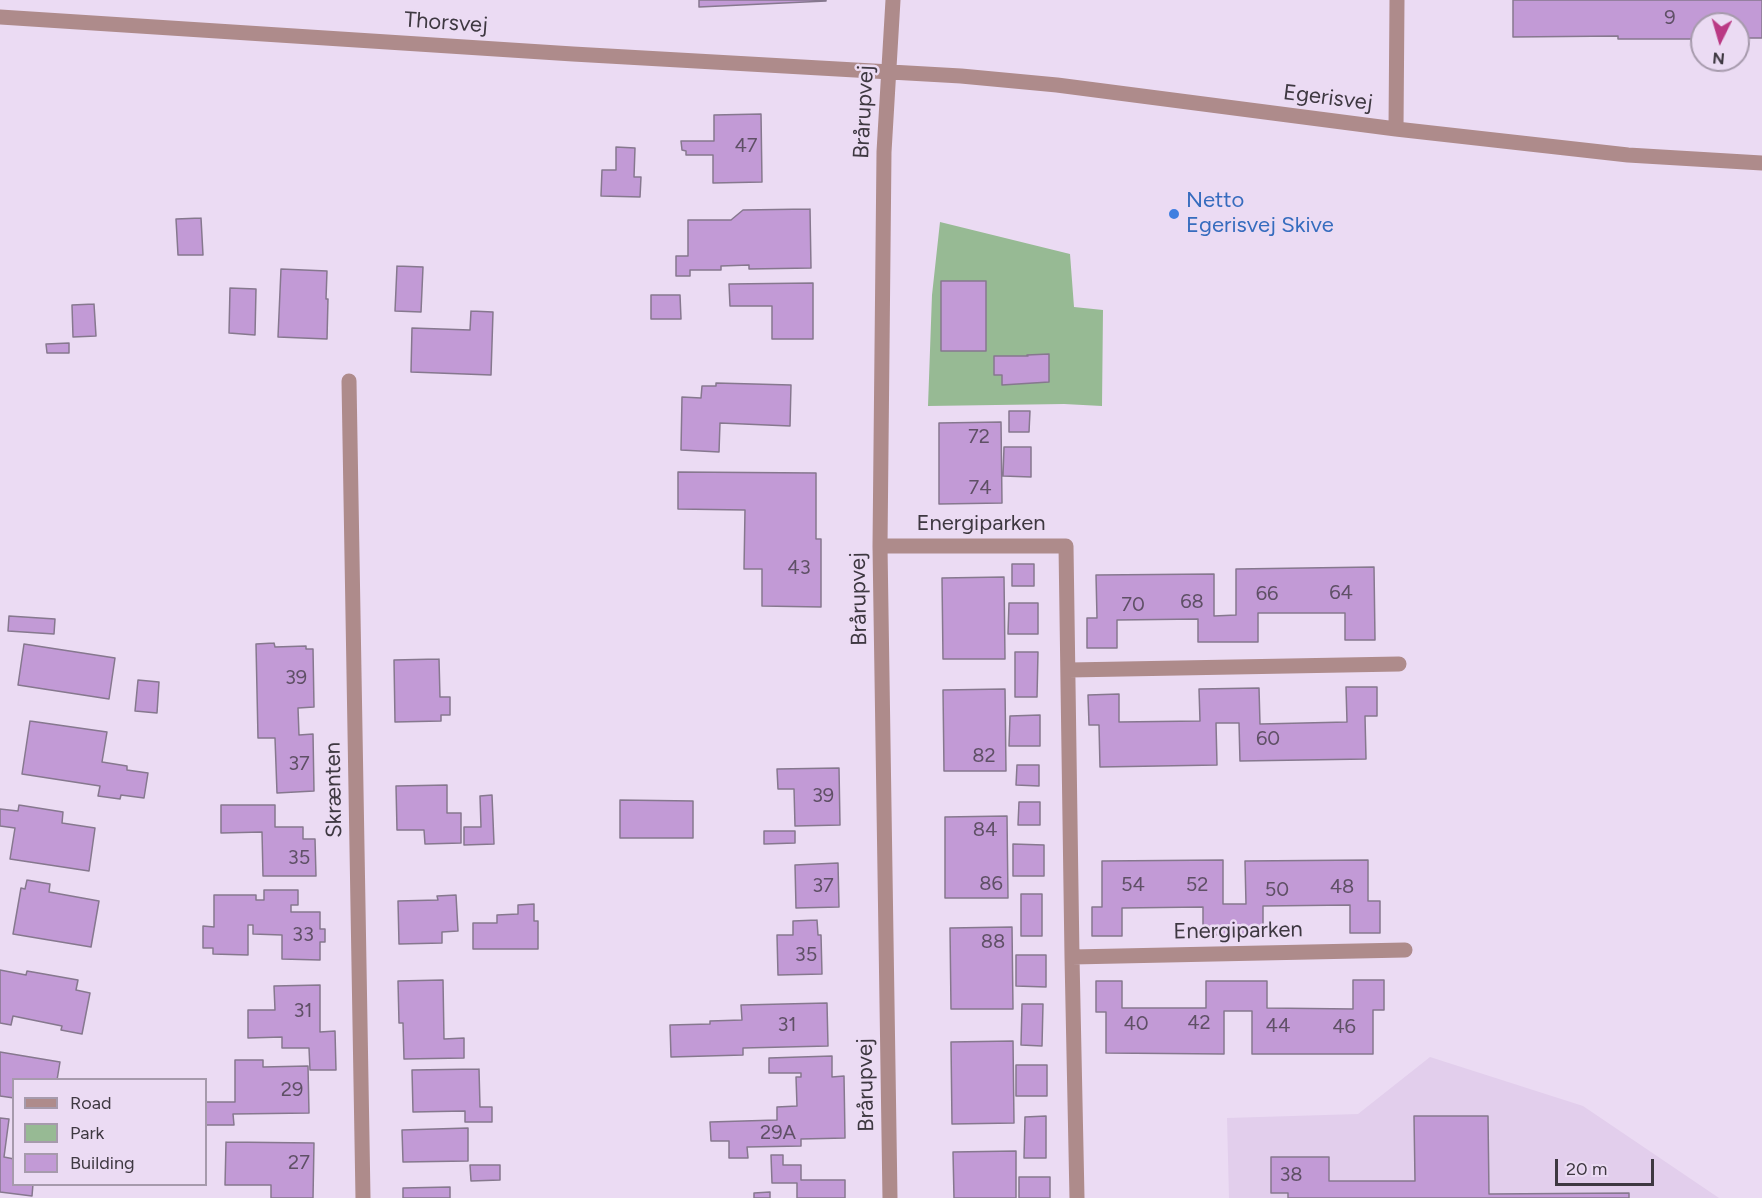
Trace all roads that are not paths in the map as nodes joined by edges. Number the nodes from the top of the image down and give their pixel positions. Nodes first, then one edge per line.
1 (892, 0) edge
2 (1397, 0) edge
3 (0, 17) edge
4 (889, 72) junction
5 (1396, 129) junction
6 (1762, 163) edge
7 (350, 381) dead end
8 (880, 546) junction
9 (1399, 664) dead end
10 (1069, 670) junction
11 (1405, 950) dead end
12 (1072, 957) junction
13 (363, 1198) edge
14 (890, 1198) edge
15 (1077, 1198) edge

1 - 4 street, Brårupvej
2 - 5 street
3 - 4 street, Thorsvej
4 - 5 street, Egerisvej
4 - 8 street, Brårupvej
5 - 6 street, Egerisvej
7 - 13 street, Skrænten
8 - 10 street, Energiparken
8 - 14 street, Brårupvej
9 - 10 street
10 - 12 street, Energiparken
11 - 12 street, Energiparken
12 - 15 street, Energiparken

